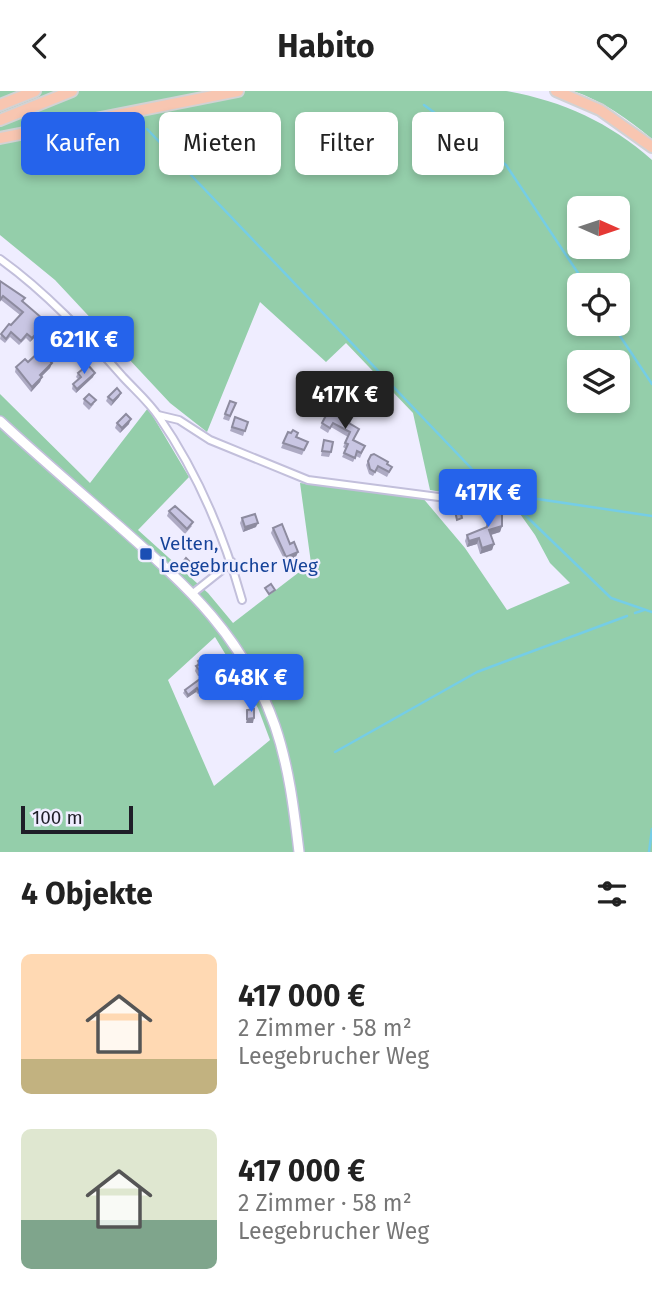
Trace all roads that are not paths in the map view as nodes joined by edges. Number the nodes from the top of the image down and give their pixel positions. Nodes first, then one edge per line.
1 (35, 91) edge
2 (72, 91) edge
3 (238, 91) edge
4 (556, 91) edge
5 (0, 105) edge
6 (0, 120) edge
7 (0, 138) edge
8 (652, 147) edge
9 (0, 259) edge
10 (158, 415) junction
11 (0, 421) edge
12 (515, 507) dead end
13 (232, 562) junction
14 (193, 593) junction
15 (242, 600) dead end
16 (299, 852) edge

1 - 5 highway
2 - 6 highway
3 - 7 highway
4 - 8 highway
9 - 10 street
10 - 12 street
10 - 13 street
11 - 14 main road
13 - 14 street
13 - 15 street
14 - 16 main road

